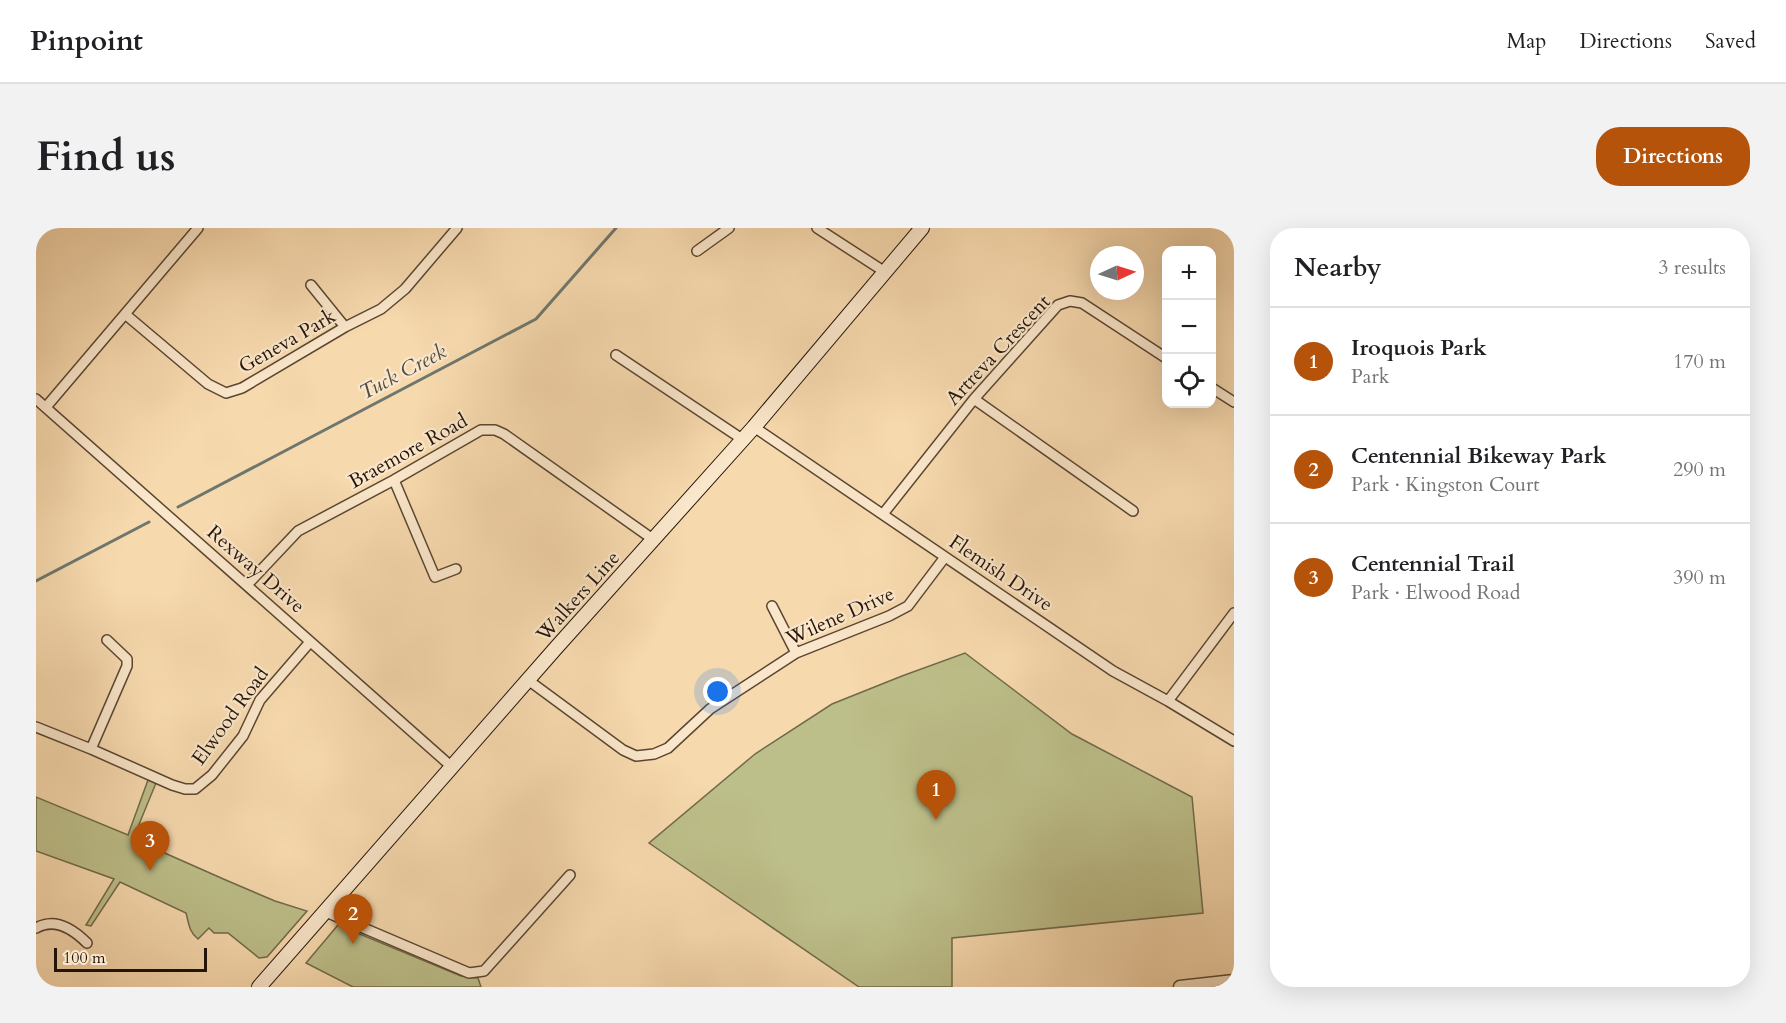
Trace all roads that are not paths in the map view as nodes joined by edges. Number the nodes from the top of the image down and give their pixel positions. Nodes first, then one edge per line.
1 (198, 228) edge
2 (729, 228) edge
3 (817, 228) edge
4 (922, 228) edge
5 (453, 229) edge
6 (697, 251) dead end
7 (885, 272) junction
8 (311, 285) dead end
9 (125, 314) junction
10 (345, 327) junction
11 (616, 355) dead end
12 (1162, 355) edge
13 (1216, 391) edge
14 (36, 399) edge
15 (974, 399) junction
16 (1234, 402) edge
17 (46, 407) junction
18 (754, 427) junction
19 (742, 439) junction
20 (394, 480) junction
21 (1133, 511) dead end
22 (883, 514) junction
23 (654, 540) junction
24 (945, 557) junction
25 (456, 570) dead end
26 (247, 585) junction
27 (772, 606) dead end
28 (1234, 613) edge
29 (107, 640) dead end
30 (310, 642) junction
31 (796, 653) junction
32 (528, 680) junction
33 (1168, 701) junction
34 (36, 727) edge
35 (1234, 741) edge
36 (91, 749) junction
37 (452, 766) junction
38 (570, 875) dead end
39 (326, 912) junction
40 (36, 928) edge
41 (87, 943) dead end
42 (1234, 981) edge
43 (259, 987) edge
44 (1189, 987) edge

1 - 9 street
2 - 6 street
3 - 7 street
4 - 7 main road, Walkers Line
5 - 10 street, Geneva Park
7 - 18 main road, Walkers Line
8 - 10 street
9 - 10 street, Geneva Park
9 - 17 street
11 - 19 street
12 - 15 street, Artreva Crescent
13 - 16 street
14 - 17 street, Rexway Drive
15 - 21 street
15 - 22 street, Artreva Crescent
17 - 26 street, Rexway Drive
18 - 19 main road, Walkers Line
18 - 22 street, Flemish Drive
19 - 23 main road, Walkers Line
20 - 23 street, Braemore Road
20 - 25 street
20 - 26 street, Braemore Road
22 - 24 street, Flemish Drive
23 - 32 main road, Walkers Line
24 - 31 street, Wilene Drive
24 - 33 street, Flemish Drive
26 - 30 street, Rexway Drive
27 - 31 street
28 - 33 street
29 - 36 street
30 - 36 street, Elwood Road
30 - 37 street, Rexway Drive
31 - 32 street, Wilene Drive
32 - 37 main road, Walkers Line
33 - 35 street, Flemish Drive
34 - 36 street, Elwood Road
37 - 39 main road, Walkers Line
38 - 39 street
39 - 43 main road, Walkers Line
40 - 41 street
42 - 44 street

